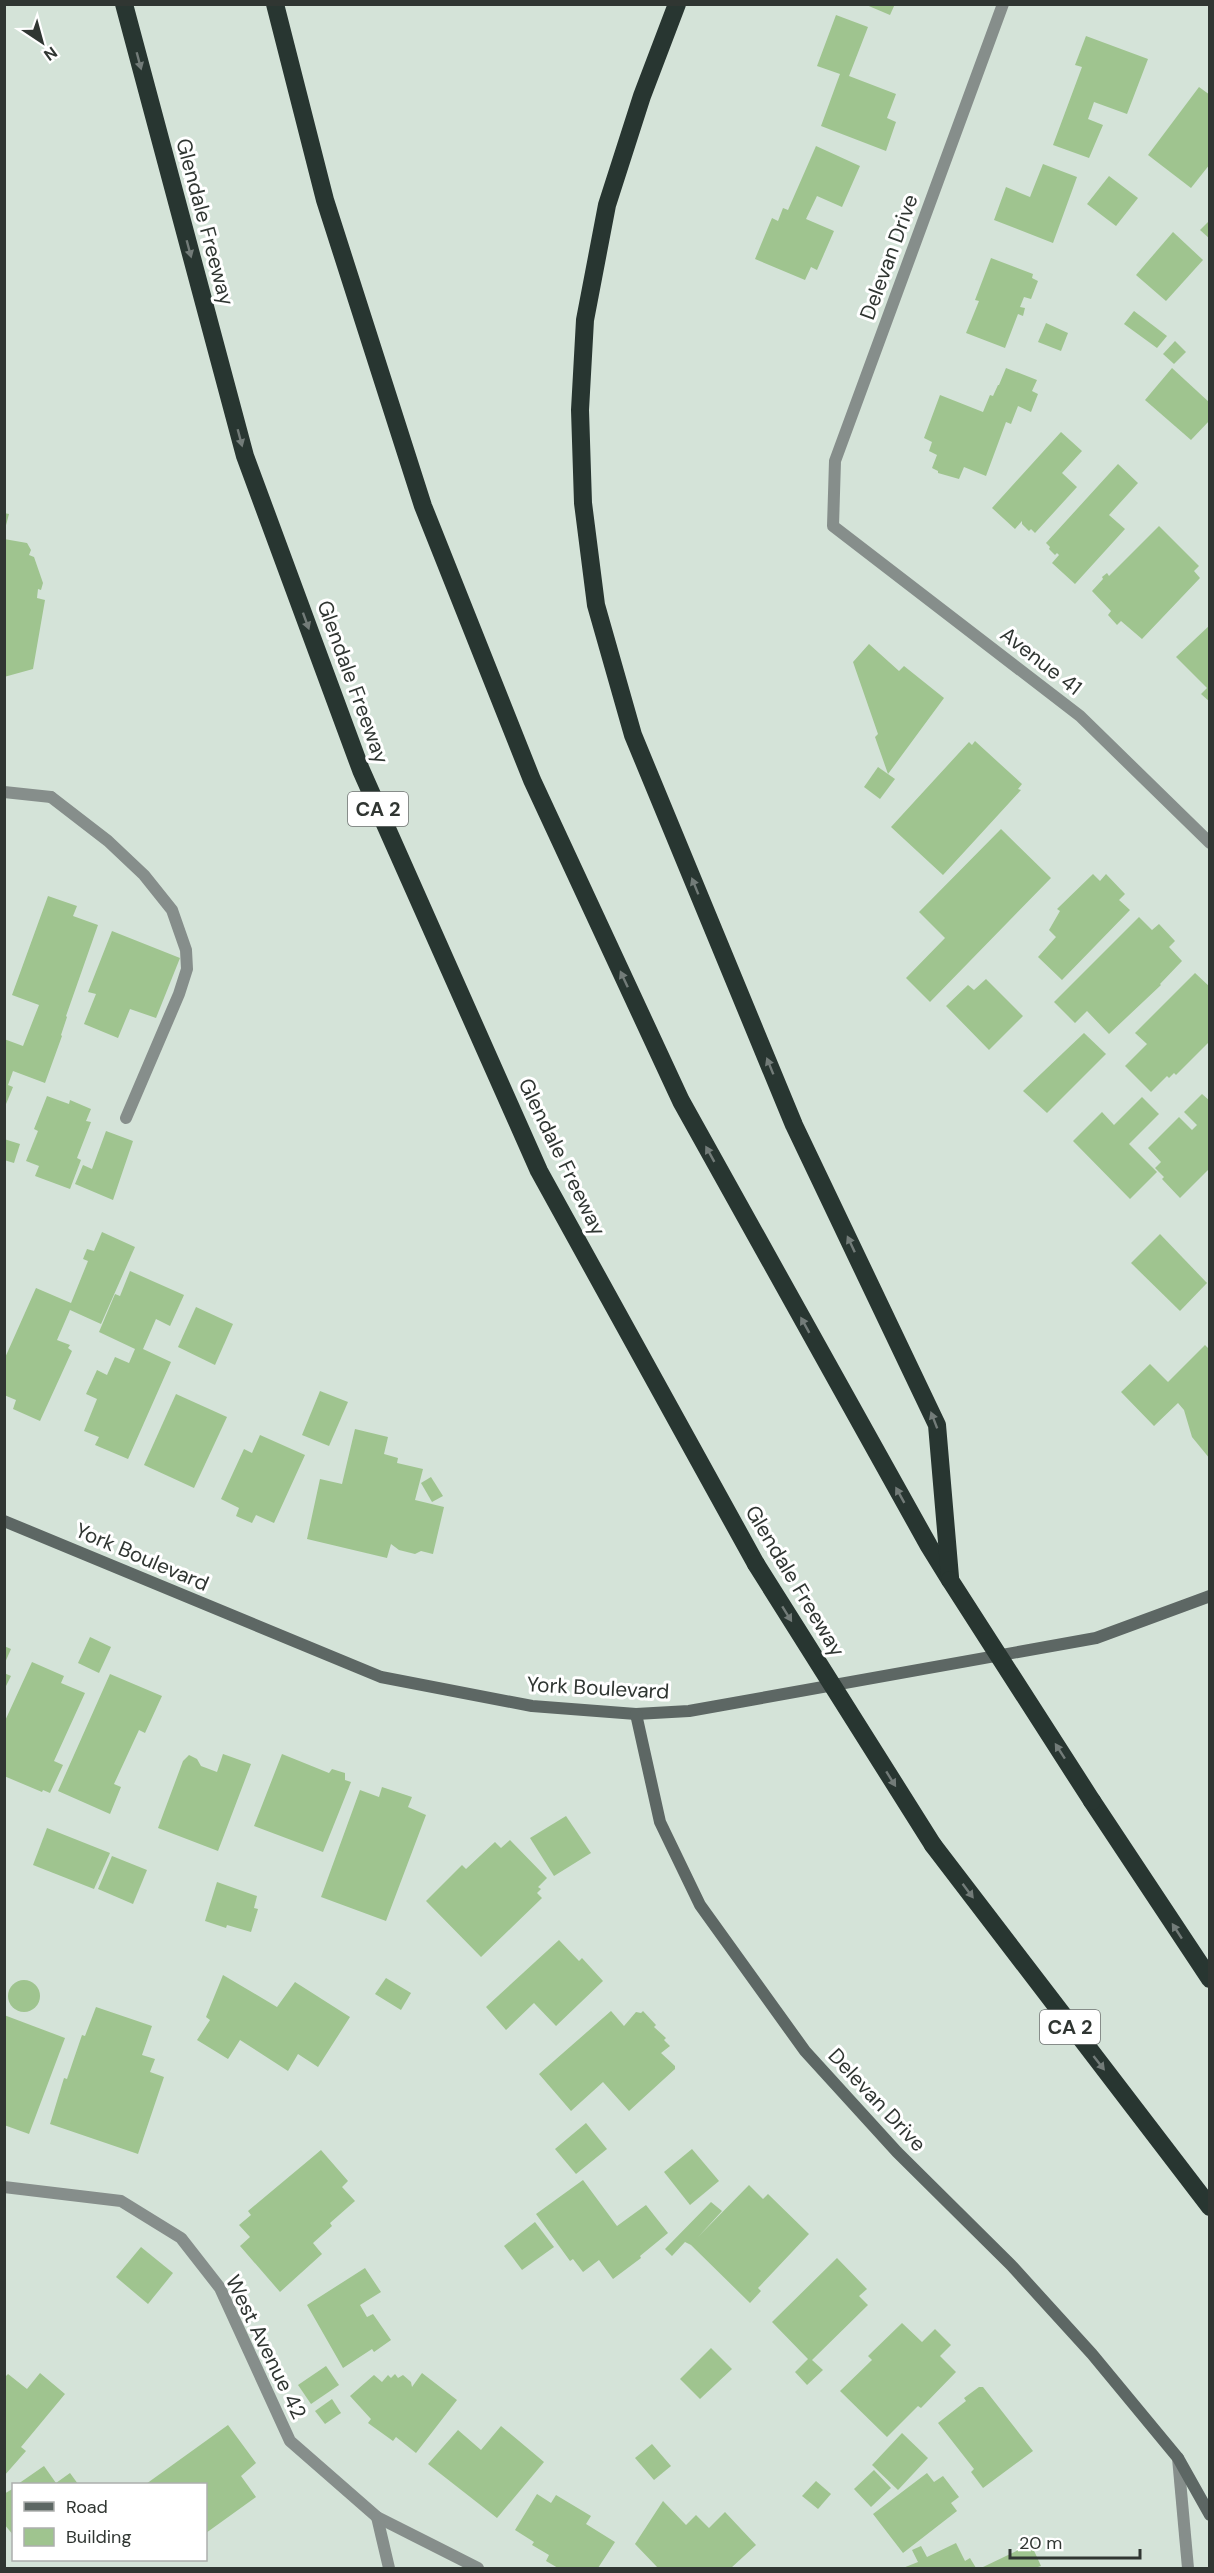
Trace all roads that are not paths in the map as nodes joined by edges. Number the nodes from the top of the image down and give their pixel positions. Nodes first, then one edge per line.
1 (124, 4) edge
2 (275, 4) edge
3 (676, 4) edge
4 (1003, 4) edge
5 (833, 526) joint
6 (4, 792) edge
7 (1209, 843) edge
8 (126, 1118) dead end
9 (4, 1521) edge
10 (950, 1580) junction
11 (1209, 1596) edge
12 (636, 1714) junction
13 (1209, 1979) edge
14 (4, 2187) edge
15 (1209, 2207) edge
16 (1178, 2458) junction
17 (1209, 2515) edge
18 (377, 2517) junction
19 (389, 2568) edge
20 (478, 2568) edge
21 (1188, 2568) edge

1 -> 15 highway, Glendale Freeway / CA 2, bridge
10 -> 2 highway
10 -> 3 highway
4 - 5 street, Delevan Drive
5 - 7 street, Avenue 41
6 - 8 street
9 - 12 street, York Boulevard
13 -> 10 highway, bridge
11 - 12 street, York Boulevard
12 - 16 street, Delevan Drive
14 - 18 street, West Avenue 42
16 - 17 street, Delevan Drive
16 - 21 street
18 - 19 street
18 - 20 street, West Avenue 42

